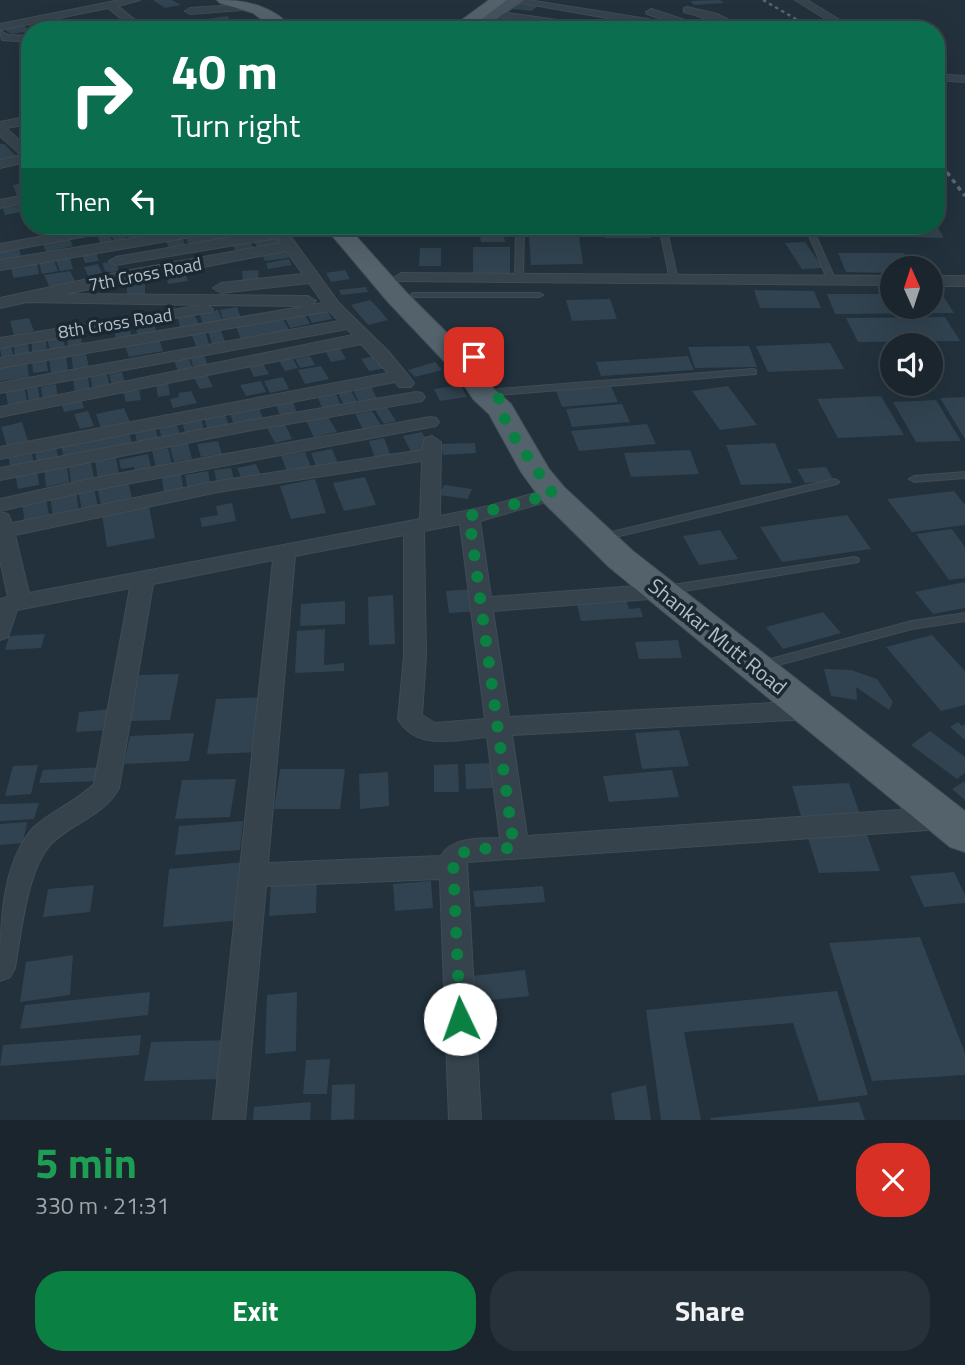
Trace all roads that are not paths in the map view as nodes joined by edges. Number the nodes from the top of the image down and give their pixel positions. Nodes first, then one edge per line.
1 (135, 0) edge
2 (184, 0) edge
3 (225, 0) edge
4 (517, 0) edge
5 (580, 0) edge
6 (800, 0) edge
7 (248, 3) edge
8 (110, 5) junction
9 (494, 5) edge
10 (569, 8) junction
11 (679, 8) dead end
12 (190, 11) junction
13 (30, 21) edge
14 (130, 21) edge
15 (198, 21) edge
16 (273, 21) edge
17 (285, 21) edge
18 (463, 21) edge
19 (470, 21) edge
20 (479, 21) edge
21 (547, 21) edge
22 (642, 21) edge
23 (681, 21) edge
24 (724, 21) edge
25 (836, 21) edge
26 (21, 23) edge
27 (0, 27) edge
28 (0, 34) edge
29 (21, 38) edge
30 (945, 78) edge
31 (965, 79) edge
32 (21, 123) edge
33 (0, 128) edge
34 (21, 148) edge
35 (21, 159) edge
36 (0, 164) edge
37 (21, 200) edge
38 (0, 204) edge
39 (21, 214) edge
40 (0, 217) edge
41 (21, 230) edge
42 (0, 234) edge
43 (71, 235) edge
44 (178, 235) edge
45 (281, 235) edge
46 (343, 235) edge
47 (358, 235) edge
48 (520, 235) edge
49 (664, 235) edge
50 (812, 235) edge
51 (0, 248) edge
52 (117, 261) dead end
53 (0, 265) edge
54 (311, 278) junction
55 (519, 279) junction
56 (674, 280) junction
57 (832, 281) junction
58 (880, 281) edge
59 (943, 281) edge
60 (965, 281) edge
61 (408, 286) junction
62 (202, 290) dead end
63 (539, 295) dead end
64 (30, 298) junction
65 (0, 303) edge
66 (331, 304) junction
67 (231, 305) dead end
68 (350, 324) junction
69 (365, 338) junction
70 (0, 343) edge
71 (0, 363) edge
72 (753, 372) dead end
73 (399, 376) junction
74 (0, 388) edge
75 (416, 397) junction
76 (499, 401) junction
77 (0, 412) edge
78 (430, 422) junction
79 (0, 453) edge
80 (433, 454) junction
81 (0, 474) edge
82 (965, 475) edge
83 (914, 479) dead end
84 (834, 482) dead end
85 (553, 494) junction
86 (0, 505) edge
87 (469, 516) junction
88 (422, 524) junction
89 (3, 536) edge
90 (597, 538) junction
91 (285, 550) junction
92 (854, 560) dead end
93 (143, 578) junction
94 (663, 591) junction
95 (9, 604) edge
96 (482, 606) junction
97 (965, 617) edge
98 (0, 632) edge
99 (757, 667) junction
100 (811, 710) junction
101 (498, 727) junction
102 (954, 827) edge
103 (514, 848) junction
104 (453, 867) junction
105 (253, 875) junction
106 (0, 968) edge
107 (229, 1120) edge
108 (465, 1120) edge

1 - 8 street
2 - 12 street
3 - 7 main road
4 - 9 main road
4 - 10 street
5 - 10 street
5 - 23 street
6 - 25 street
7 - 12 street
7 - 16 main road
7 - 17 main road
8 - 13 street
8 - 14 street
9 - 18 main road
9 - 19 main road
9 - 20 main road
9 - 21 street
10 - 22 street
11 - 24 street
12 - 15 street
26 - 27 street
28 - 29 street
30 - 31 street
32 - 33 street
33 - 34 street
35 - 36 street
37 - 38 street
39 - 40 street
41 - 42 street
43 - 51 street
44 - 53 street
45 - 52 street
45 - 54 street
45 - 64 street, 7th Cross Road
46 - 76 main road, Shankar Mutt Road
47 - 61 main road, Shankar Mutt Road
48 - 55 lane
49 - 56 lane
50 - 57 lane
54 - 62 street
54 - 66 street
55 - 56 street
55 - 61 street
56 - 57 street
57 - 58 street
59 - 60 street
61 - 63 lane
61 - 76 main road, Shankar Mutt Road
64 - 65 street, 7th Cross Road
64 - 66 street
66 - 68 street
66 - 71 street
67 - 70 street, 8th Cross Road
68 - 69 street
68 - 74 street
69 - 73 street
69 - 77 street
72 - 76 lane
73 - 75 street
73 - 79 street
75 - 78 street
75 - 81 street
76 - 85 main road, Shankar Mutt Road
78 - 80 street
78 - 86 street
80 - 88 street
80 - 89 street
82 - 83 lane
84 - 90 lane
85 - 87 street
85 - 90 main road, Shankar Mutt Road
87 - 88 street
87 - 96 street
88 - 91 street
88 - 101 street
89 - 95 street
90 - 94 main road, Shankar Mutt Road
91 - 93 street
91 - 105 street
92 - 94 lane
93 - 95 street
93 - 106 street
94 - 96 street
94 - 99 main road, Shankar Mutt Road
95 - 98 street
96 - 101 street
97 - 99 lane
99 - 100 main road, Shankar Mutt Road
100 - 101 street
100 - 102 main road, Shankar Mutt Road
101 - 103 street
102 - 103 street
103 - 104 street
104 - 105 street
104 - 108 street
105 - 107 street

